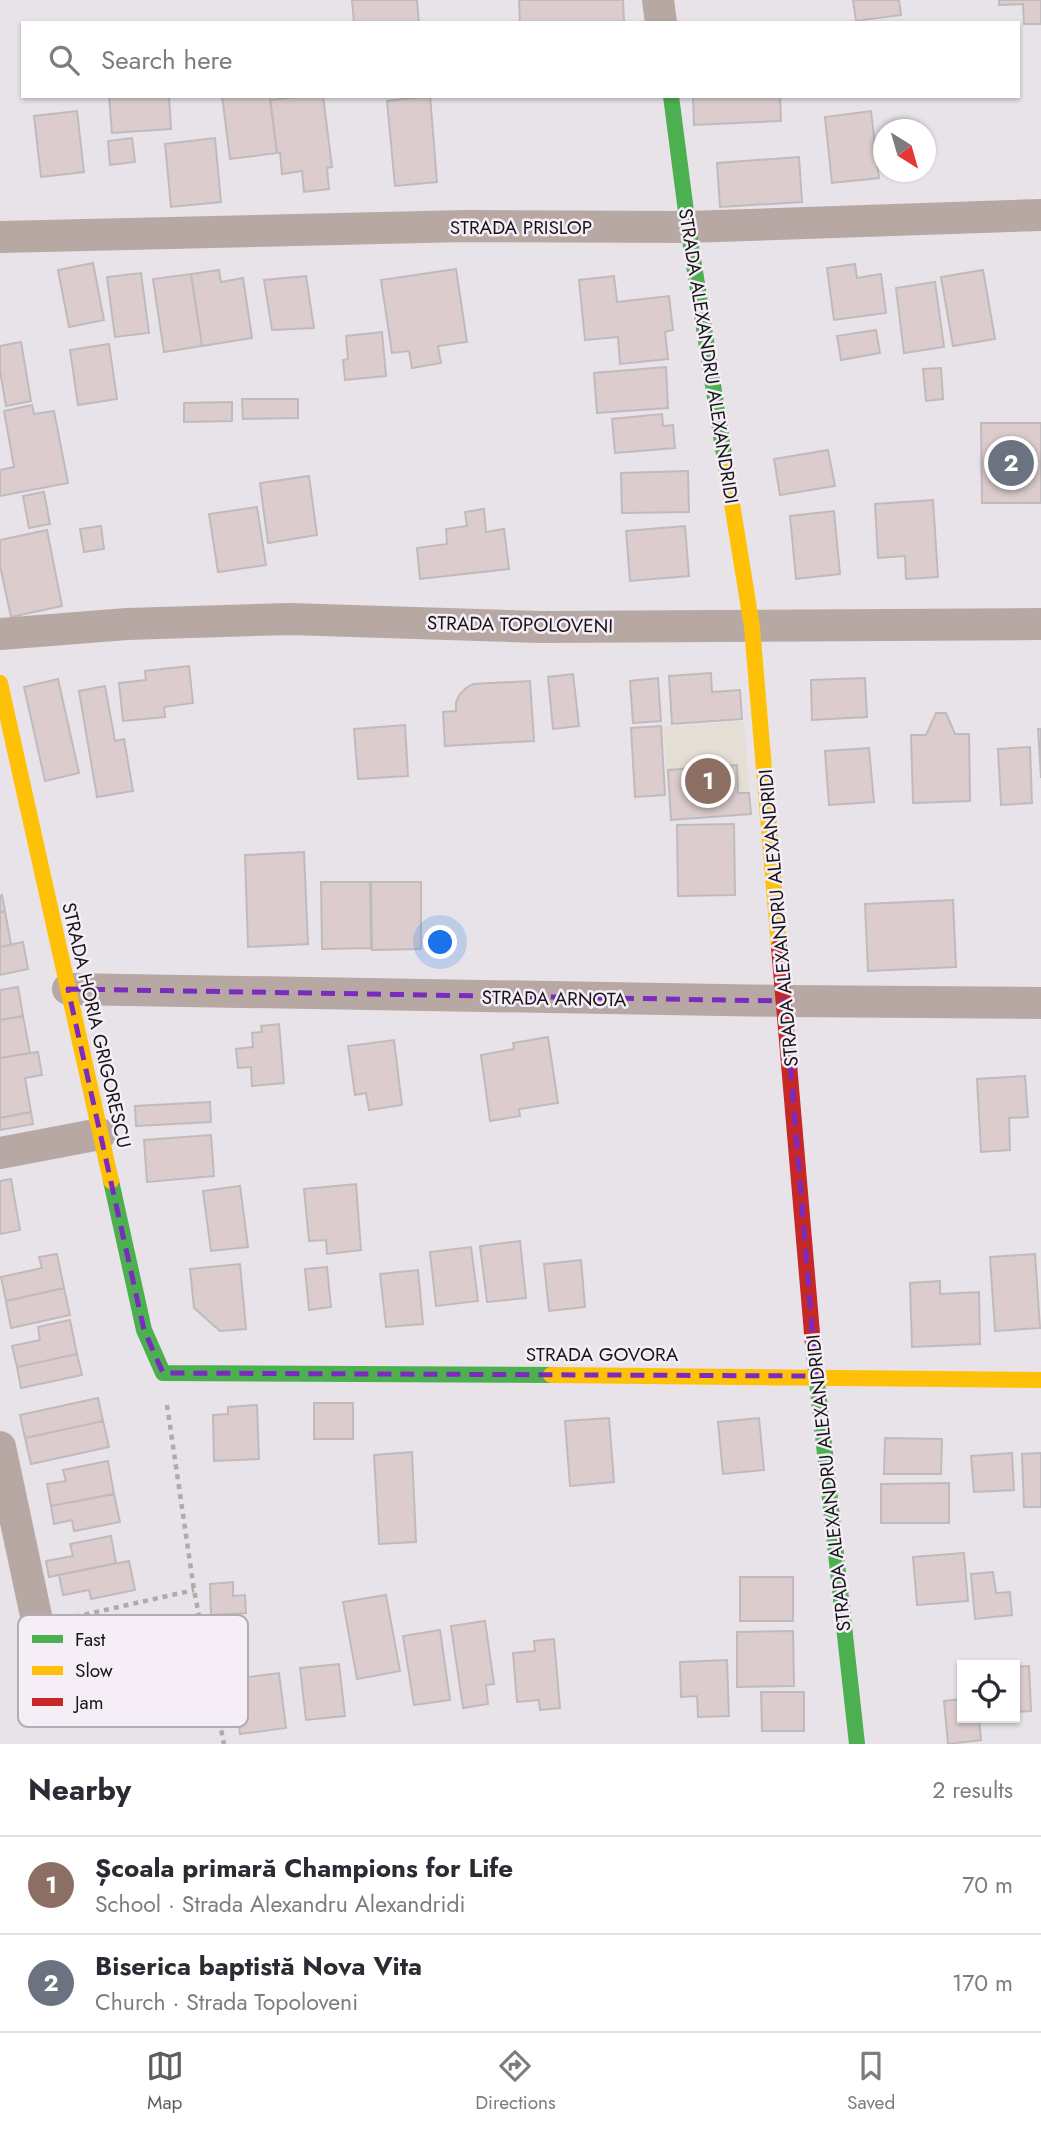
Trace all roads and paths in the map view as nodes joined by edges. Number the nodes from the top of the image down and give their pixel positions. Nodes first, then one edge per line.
1 (658, 0) edge
2 (661, 21) edge
3 (671, 98) edge
4 (1041, 215) edge
5 (688, 227) junction
6 (0, 237) edge
7 (1041, 624) edge
8 (752, 627) junction
9 (0, 634) edge
10 (0, 683) edge
11 (68, 989) junction
12 (785, 1002) junction
13 (1041, 1003) edge
14 (100, 1134) junction
15 (0, 1153) edge
16 (163, 1373) junction
17 (816, 1376) junction
18 (1041, 1380) edge
19 (0, 1447) edge
20 (10, 1540) edge
21 (194, 1590) junction
22 (35, 1615) edge
23 (83, 1615) edge
24 (199, 1615) edge
25 (857, 1744) edge

1 - 2 street
3 - 5 street, STRADA ALEXANDRU ALEXANDRIDI
4 - 5 street, STRADA PRISLOP
5 - 6 street, STRADA PRISLOP
5 - 8 street, STRADA ALEXANDRU ALEXANDRIDI
7 - 8 street, STRADA TOPOLOVENI
8 - 9 street, STRADA TOPOLOVENI
8 - 12 street, STRADA ALEXANDRU ALEXANDRIDI
10 - 11 street, STRADA HORIA GRIGORESCU
11 - 12 street, STRADA ARNOTA
11 - 14 street, STRADA HORIA GRIGORESCU
12 - 13 street, STRADA ARNOTA
12 - 17 street, STRADA ALEXANDRU ALEXANDRIDI
14 - 15 street
14 - 16 street, STRADA HORIA GRIGORESCU
16 - 17 street, STRADA GOVORA
16 - 21 path
17 - 18 street, STRADA GOVORA
17 - 25 street, STRADA ALEXANDRU ALEXANDRIDI
19 - 20 street
20 - 22 street
21 - 23 path
21 - 24 path

